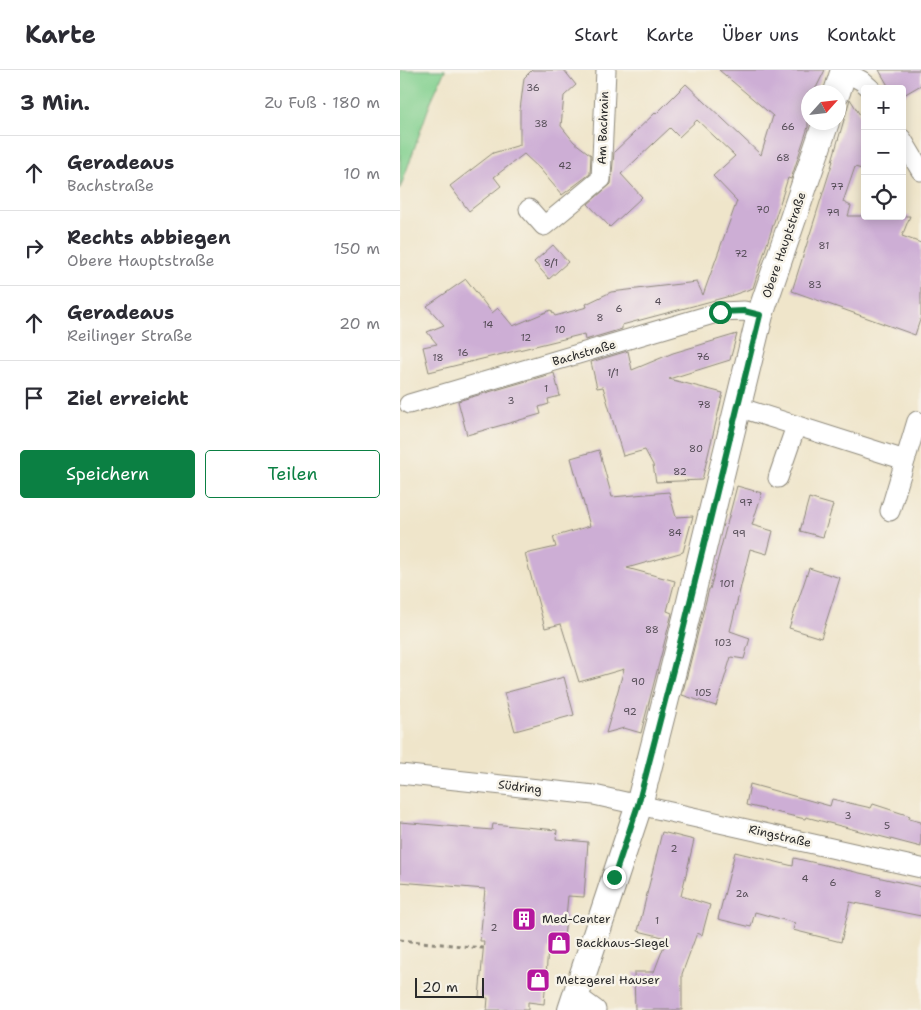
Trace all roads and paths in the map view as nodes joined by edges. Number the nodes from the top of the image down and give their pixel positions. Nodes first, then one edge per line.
1 (606, 70) edge
2 (842, 78) edge
3 (867, 85) edge
4 (823, 130) edge
5 (906, 146) edge
6 (921, 171) edge
7 (529, 209) dead end
8 (760, 315) junction
9 (409, 404) dead end
10 (738, 407) junction
11 (917, 421) dead end
12 (796, 426) junction
13 (905, 460) junction
14 (778, 478) dead end
15 (890, 511) dead end
16 (400, 774) edge
17 (638, 805) junction
18 (921, 868) edge
19 (400, 940) edge
20 (483, 948) dead end
21 (582, 1005) edge

1 - 7 street, Am Bachrain
2 - 3 street
4 - 8 main road, Obere Hauptstraße
5 - 6 street
8 - 9 street, Bachstraße
8 - 10 main road, Obere Hauptstraße
10 - 12 street
10 - 17 main road, Obere Hauptstraße
11 - 13 street
12 - 13 street
12 - 14 street
13 - 15 street
16 - 17 street, Südring
17 - 18 street, Ringstraße
17 - 21 main road, Obere Hauptstraße
19 - 20 path

